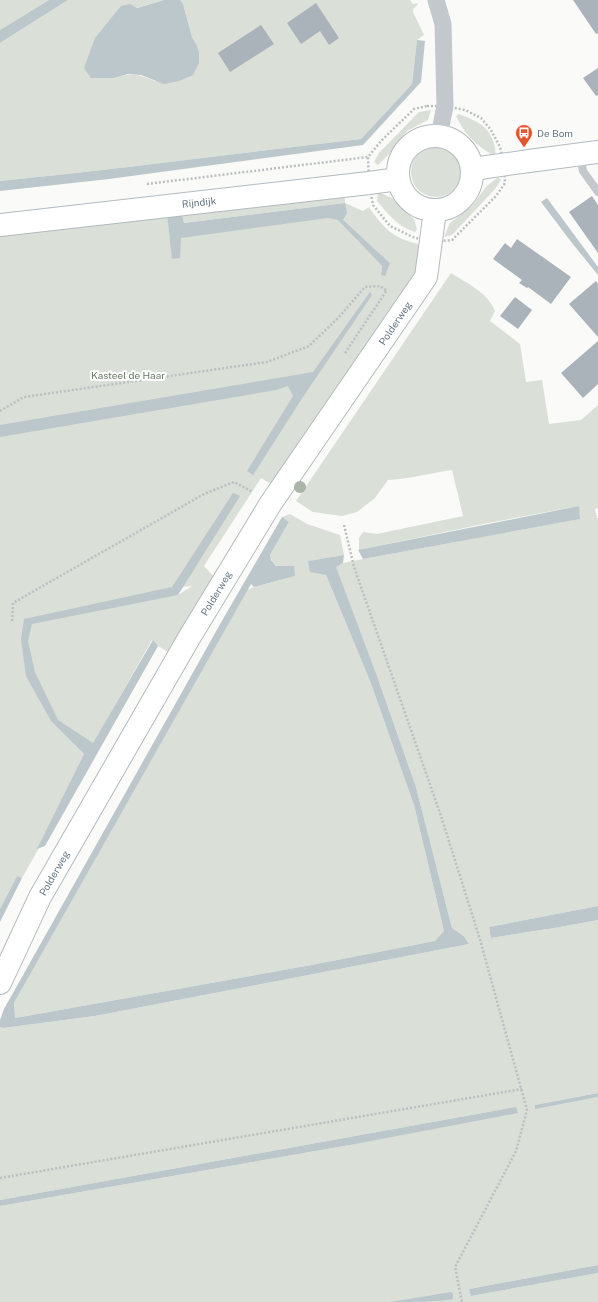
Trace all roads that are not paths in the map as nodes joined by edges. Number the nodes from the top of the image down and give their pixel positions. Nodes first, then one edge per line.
1 (436, 0) edge
2 (439, 136) junction
3 (589, 153) edge
4 (473, 170) junction
5 (398, 179) junction
6 (598, 192) edge
7 (435, 211) junction
8 (0, 225) edge
9 (0, 983) edge

1 - 2 street
2 - 4 street
2 - 5 street
3 - 4 street
3 - 6 lane
4 - 7 street
5 - 7 street
5 - 8 street, Rijndijk
7 - 9 street, Polderweg

